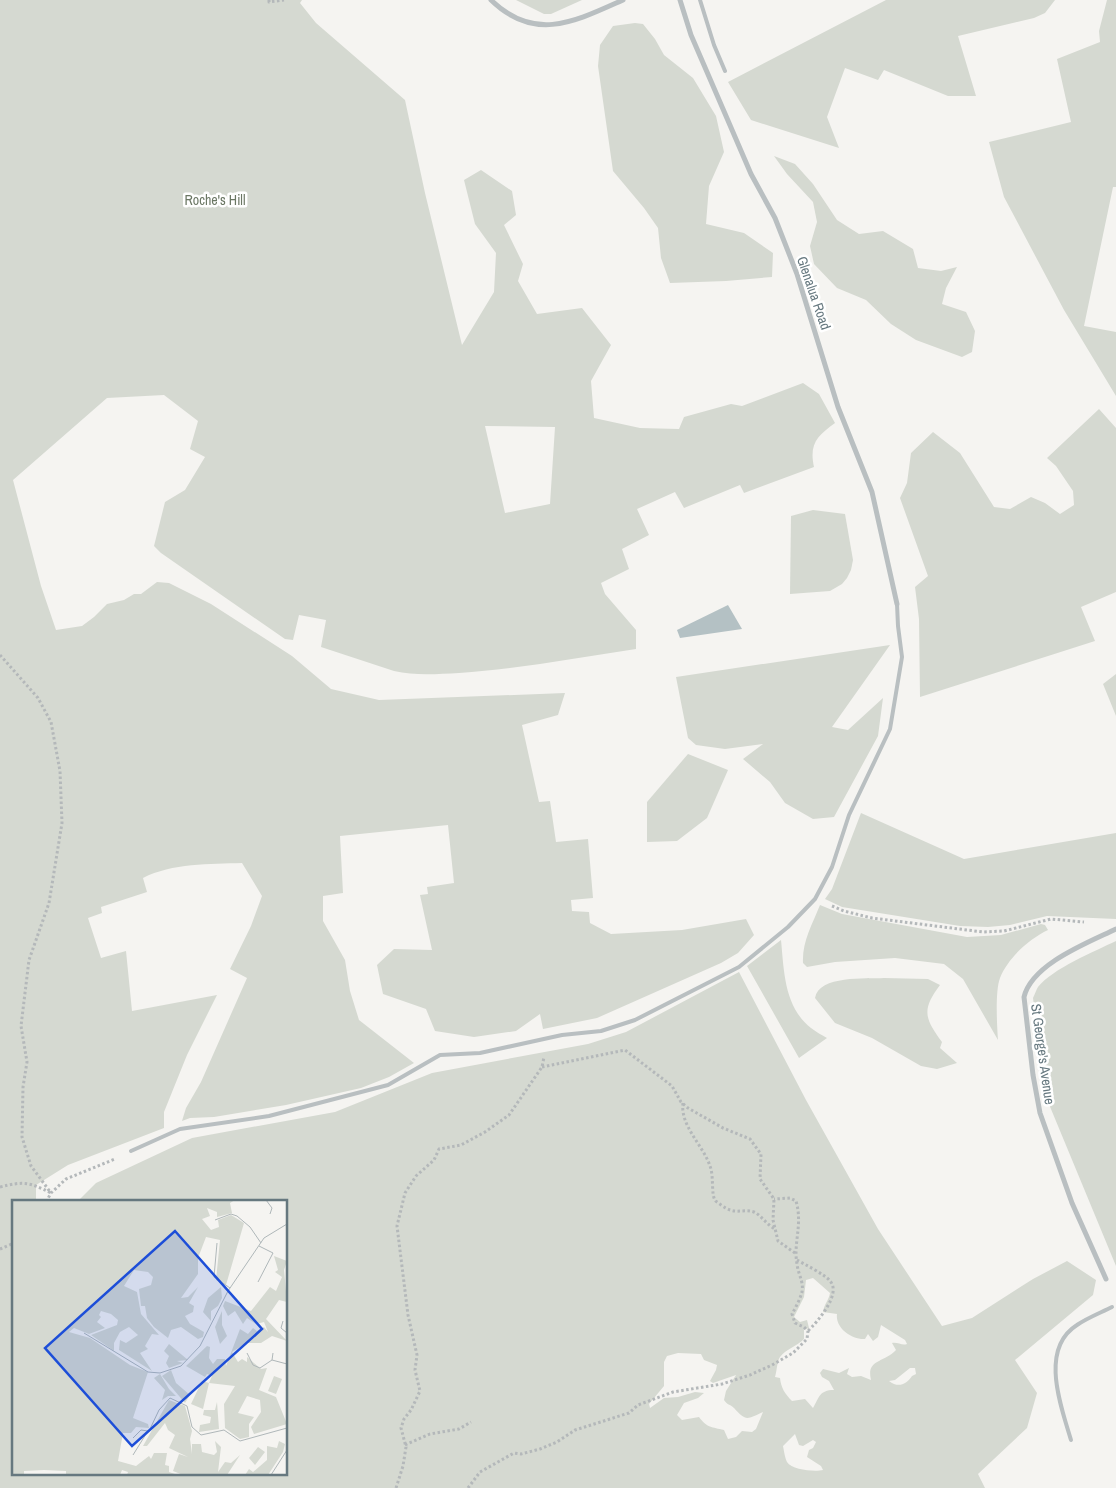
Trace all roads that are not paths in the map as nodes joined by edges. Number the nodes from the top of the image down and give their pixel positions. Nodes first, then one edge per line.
1 (491, 0) edge
2 (623, 0) edge
3 (680, 0) edge
4 (700, 0) edge
5 (725, 71) dead end
6 (896, 604) joint
7 (1116, 929) edge
8 (131, 1152) road end
9 (1106, 1279) dead end
10 (1112, 1308) dead end
11 (1071, 1440) dead end

1 - 2 street
3 - 6 street, Glenalua Road
4 - 5 lane
6 - 8 lane
7 - 9 street, St George's Avenue
10 - 11 lane

